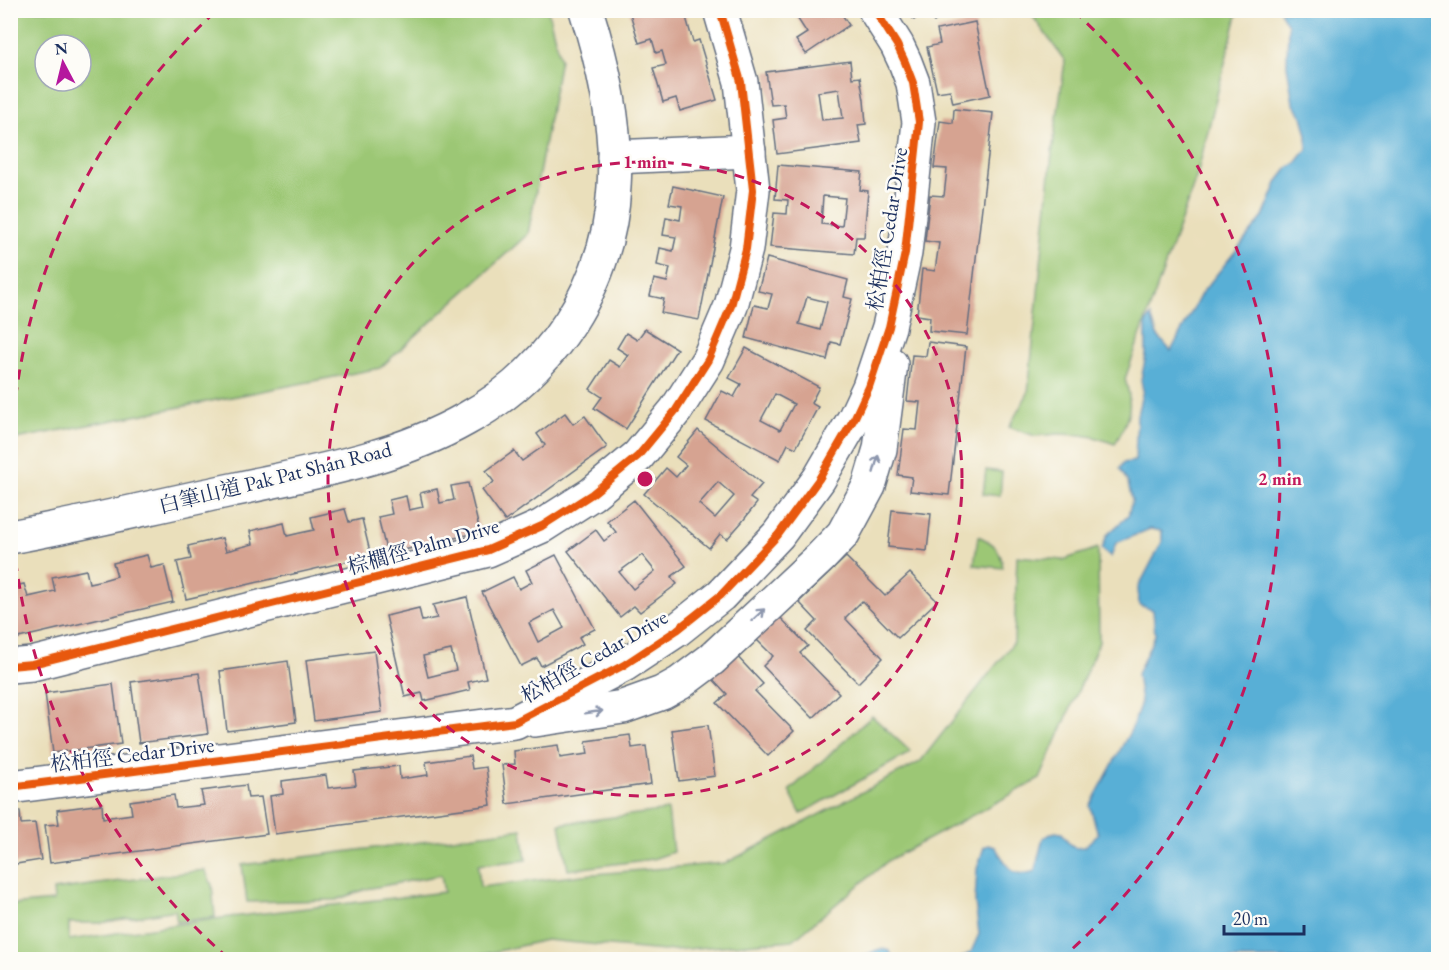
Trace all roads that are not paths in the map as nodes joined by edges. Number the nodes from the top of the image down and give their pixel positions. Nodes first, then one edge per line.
1 (586, 10) edge
2 (720, 10) edge
3 (875, 10) edge
4 (748, 151) junction
5 (614, 157) junction
6 (905, 254) junction
7 (10, 537) edge
8 (10, 666) edge
9 (515, 722) junction
10 (10, 787) edge

1 - 5 street, 白筆山道 Pak Pat Shan Road
2 - 4 street, 棕櫚徑 Palm Drive
3 - 6 street, 松柏徑 Cedar Drive
4 - 5 street
4 - 8 street, 棕櫚徑 Palm Drive
5 - 7 street, 白筆山道 Pak Pat Shan Road
6 - 9 street, 松柏徑 Cedar Drive
9 -> 6 street, 松柏徑 Cedar Drive
9 - 10 street, 松柏徑 Cedar Drive

